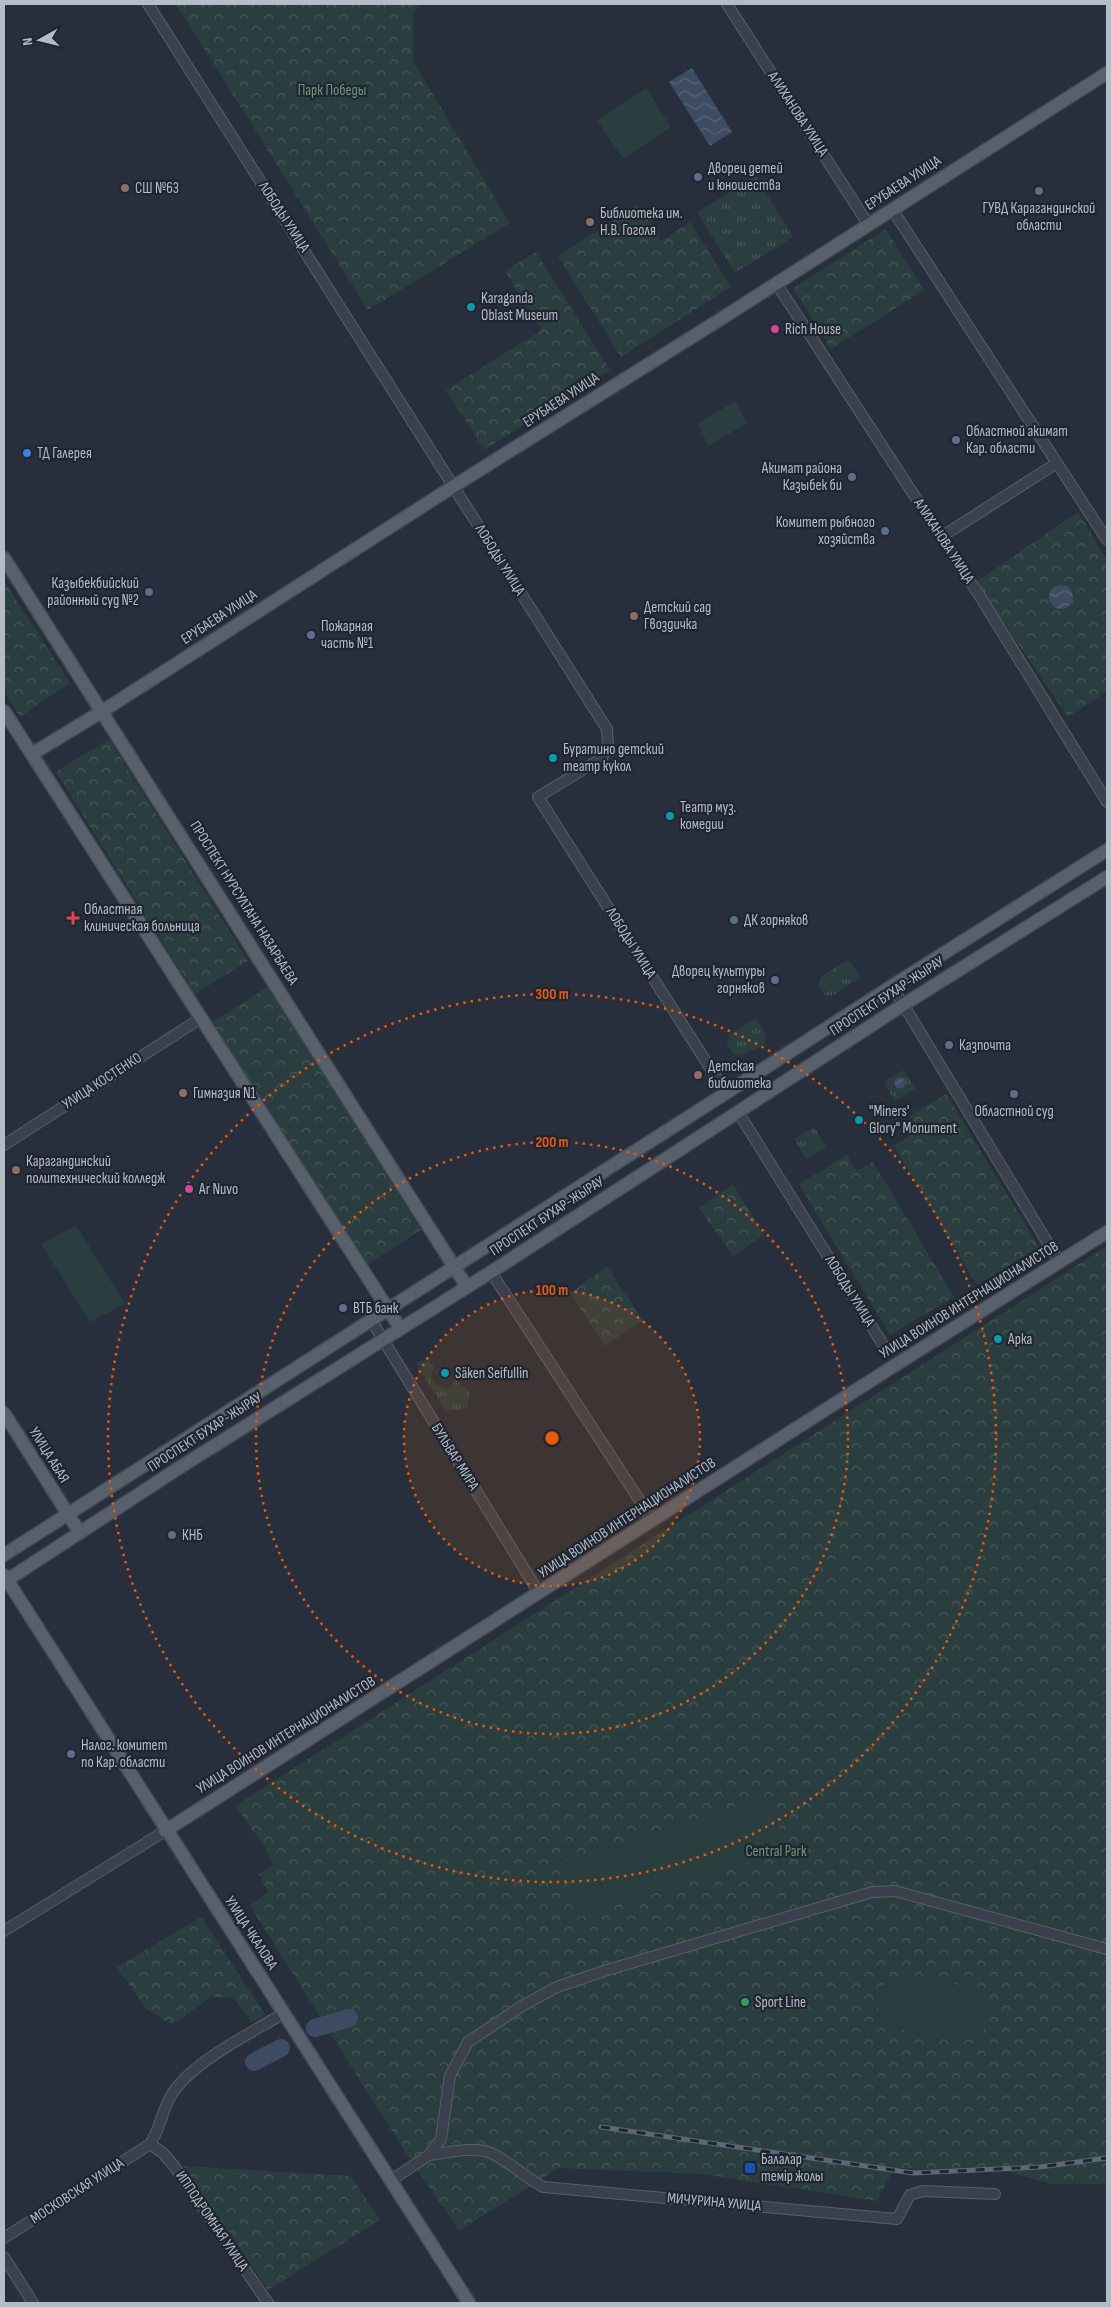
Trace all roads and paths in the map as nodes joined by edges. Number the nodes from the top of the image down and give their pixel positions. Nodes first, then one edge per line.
1 (148, 4) edge
2 (727, 4) edge
3 (1107, 73) edge
4 (892, 209) junction
5 (868, 224) junction
6 (776, 283) junction
7 (1057, 462) junction
8 (454, 486) junction
9 (941, 537) junction
10 (1107, 540) edge
11 (4, 558) edge
12 (4, 711) edge
13 (101, 712) junction
14 (32, 754) junction
15 (1107, 802) edge
16 (1107, 850) edge
17 (1107, 877) edge
18 (892, 986) junction
19 (904, 1005) junction
20 (201, 1018) junction
21 (726, 1094) junction
22 (738, 1112) junction
23 (4, 1145) edge
24 (1107, 1232) edge
25 (1060, 1263) junction
26 (455, 1266) junction
27 (491, 1272) junction
28 (467, 1287) junction
29 (388, 1309) junction
30 (371, 1320) junction
31 (400, 1328) junction
32 (382, 1339) junction
33 (882, 1343) dead end
34 (4, 1413) edge
35 (68, 1514) junction
36 (653, 1521) junction
37 (80, 1533) junction
38 (4, 1554) edge
39 (5, 1579) edge
40 (539, 1594) junction
41 (165, 1831) junction
42 (4, 1931) edge
43 (1107, 1949) edge
44 (284, 2013) junction
45 (150, 2144) junction
46 (429, 2155) junction
47 (390, 2181) junction
48 (994, 2194) dead end
49 (4, 2238) edge
50 (4, 2257) edge
51 (33, 2303) edge
52 (268, 2303) edge
53 (468, 2303) edge

1 - 8 street, ЛОБОДЫ УЛИЦА
2 - 5 street, АЛИХАНОВА УЛИЦА
3 - 4 main road, ЕРУБАЕВА УЛИЦА
4 - 5 main road, ЕРУБАЕВА УЛИЦА
4 - 7 street
5 - 6 main road, ЕРУБАЕВА УЛИЦА
6 - 8 main road, ЕРУБАЕВА УЛИЦА
6 - 9 street, АЛИХАНОВА УЛИЦА
7 - 9 street
7 - 10 street
8 - 13 main road, ЕРУБАЕВА УЛИЦА
8 - 21 street, ЛОБОДЫ УЛИЦА
9 - 15 street, АЛИХАНОВА УЛИЦА
11 - 13 main road, ПРОСПЕКТ НУРСУЛТАНА НАЗАРБАЕВА
12 - 14 main road
13 - 14 main road, ЕРУБАЕВА УЛИЦА
13 - 26 main road, ПРОСПЕКТ НУРСУЛТАНА НАЗАРБАЕВА
14 - 20 main road
16 - 18 main road, ПРОСПЕКТ БУХАР-ЖЫРАУ
17 - 19 main road, ПРОСПЕКТ БУХАР-ЖЫРАУ
18 - 19 street
18 - 21 main road, ПРОСПЕКТ БУХАР-ЖЫРАУ
19 - 22 main road, ПРОСПЕКТ БУХАР-ЖЫРАУ
19 - 25 street
20 - 23 street, УЛИЦА КОСТЕНКО
20 - 29 main road
21 - 26 main road, ПРОСПЕКТ БУХАР-ЖЫРАУ
22 - 27 main road, ПРОСПЕКТ БУХАР-ЖЫРАУ
22 - 33 street, ЛОБОДЫ УЛИЦА
24 - 25 main road, УЛИЦА ВОИНОВ ИНТЕРНАЦИОНАЛИСТОВ
25 - 36 main road, УЛИЦА ВОИНОВ ИНТЕРНАЦИОНАЛИСТОВ
26 - 28 main road, ПРОСПЕКТ НУРСУЛТАНА НАЗАРБАЕВА
26 - 29 main road, ПРОСПЕКТ БУХАР-ЖЫРАУ
27 - 28 main road, ПРОСПЕКТ БУХАР-ЖЫРАУ
27 - 36 street
28 - 31 main road, ПРОСПЕКТ БУХАР-ЖЫРАУ
29 - 30 main road, ПРОСПЕКТ БУХАР-ЖЫРАУ
29 - 31 main road
30 - 32 street, БУЛЬВАР МИРА
30 - 35 main road, ПРОСПЕКТ БУХАР-ЖЫРАУ
31 - 32 main road, ПРОСПЕКТ БУХАР-ЖЫРАУ
32 - 37 main road, ПРОСПЕКТ БУХАР-ЖЫРАУ
32 - 40 street, БУЛЬВАР МИРА
34 - 35 main road, УЛИЦА АБАЯ
35 - 37 main road, УЛИЦА АБАЯ
35 - 38 main road, ПРОСПЕКТ БУХАР-ЖЫРАУ
36 - 40 main road, УЛИЦА ВОИНОВ ИНТЕРНАЦИОНАЛИСТОВ
37 - 39 main road, ПРОСПЕКТ БУХАР-ЖЫРАУ
39 - 41 main road, УЛИЦА ЧКАЛОВА
40 - 41 main road, УЛИЦА ВОИНОВ ИНТЕРНАЦИОНАЛИСТОВ
41 - 42 street
41 - 44 main road, УЛИЦА ЧКАЛОВА
43 - 46 street
44 - 45 street
44 - 47 main road, УЛИЦА ЧКАЛОВА
45 - 49 street, МОСКОВСКАЯ УЛИЦА
45 - 52 street, ИППОДРОМНАЯ УЛИЦА
46 - 47 street
46 - 48 street, МИЧУРИНА УЛИЦА
47 - 53 main road, УЛИЦА ЧКАЛОВА
50 - 51 street

